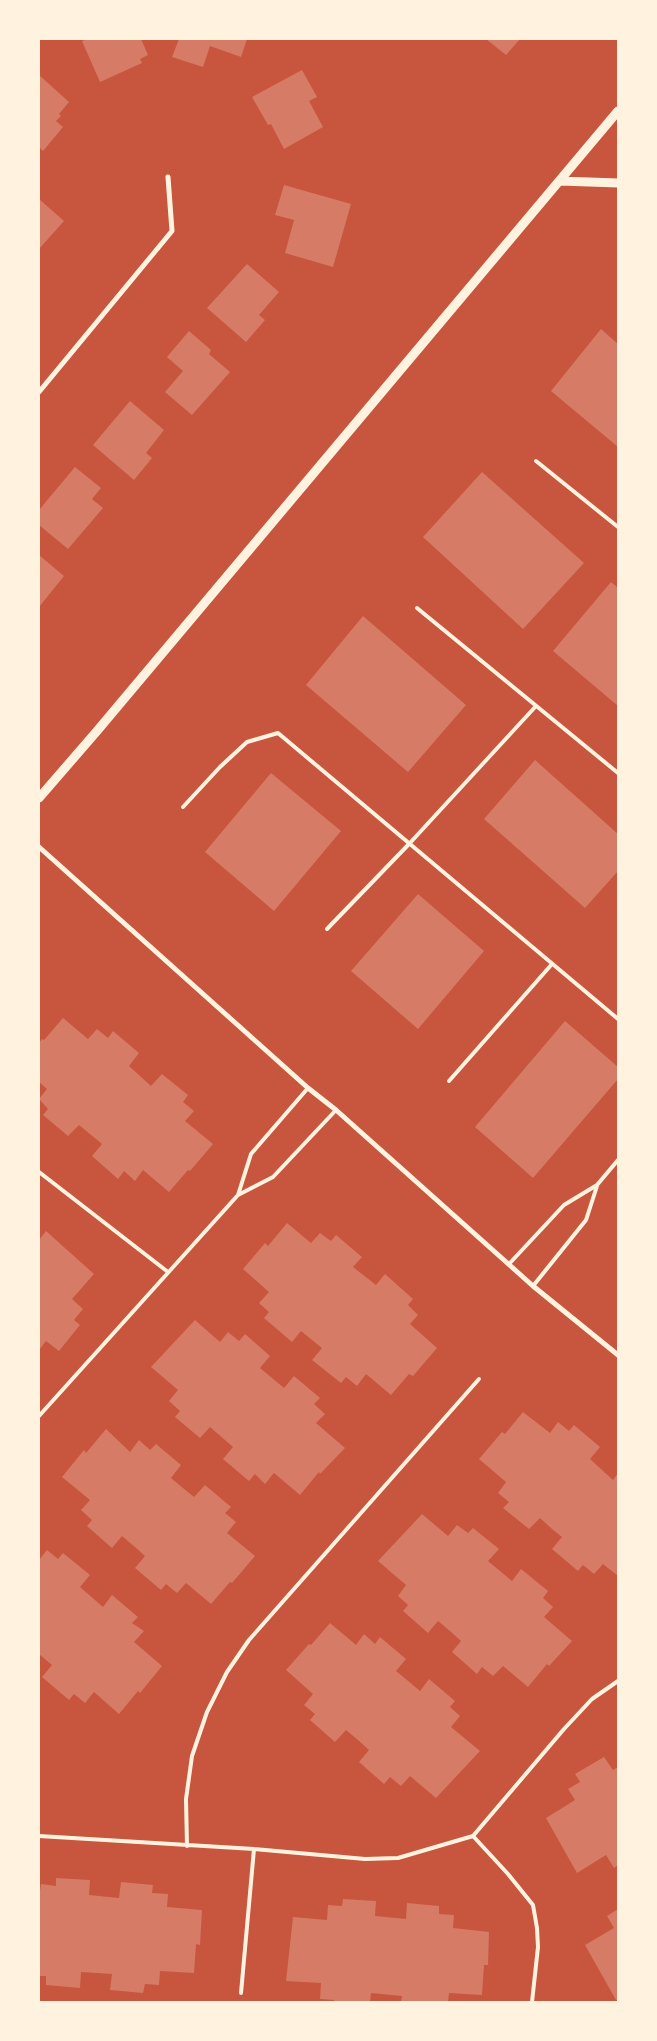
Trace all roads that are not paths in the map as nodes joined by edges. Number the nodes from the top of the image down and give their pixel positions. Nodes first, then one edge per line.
1 (618, 111) edge
2 (168, 177) dead end
3 (560, 181) junction
4 (618, 183) edge
5 (39, 392) edge
6 (536, 461) dead end
7 (618, 527) edge
8 (418, 608) dead end
9 (536, 706) junction
10 (618, 773) edge
11 (39, 798) edge
12 (183, 807) dead end
13 (409, 844) junction
14 (39, 847) edge
15 (327, 929) dead end
16 (552, 964) junction
17 (618, 1018) edge
18 (449, 1081) dead end
19 (308, 1088) junction
20 (336, 1110) junction
21 (618, 1160) edge
22 (39, 1172) edge
23 (597, 1185) junction
24 (238, 1195) junction
25 (509, 1264) junction
26 (168, 1272) junction
27 (533, 1286) junction
28 (618, 1355) edge
29 (479, 1379) dead end
30 (39, 1416) edge
31 (618, 1681) edge
32 (39, 1836) edge
33 (473, 1836) junction
34 (187, 1846) junction
35 (254, 1850) junction
36 (241, 1993) dead end
37 (532, 2002) edge

1 - 3 street
2 - 5 street
3 - 4 street
3 - 11 street
6 - 7 lane
8 - 9 lane
9 - 10 lane
9 - 13 lane
12 - 13 lane
13 - 15 lane
13 - 16 lane
14 - 19 street
16 - 17 lane
16 - 18 lane
19 - 20 street
19 - 24 lane
20 - 24 lane
20 - 25 street
21 - 23 lane
22 - 26 lane
23 - 25 lane
23 - 27 lane
24 - 26 lane
25 - 27 street
26 - 30 lane
27 - 28 street
29 - 34 lane
31 - 33 lane
32 - 34 lane
33 - 35 lane
33 - 37 lane
34 - 35 lane
35 - 36 lane

